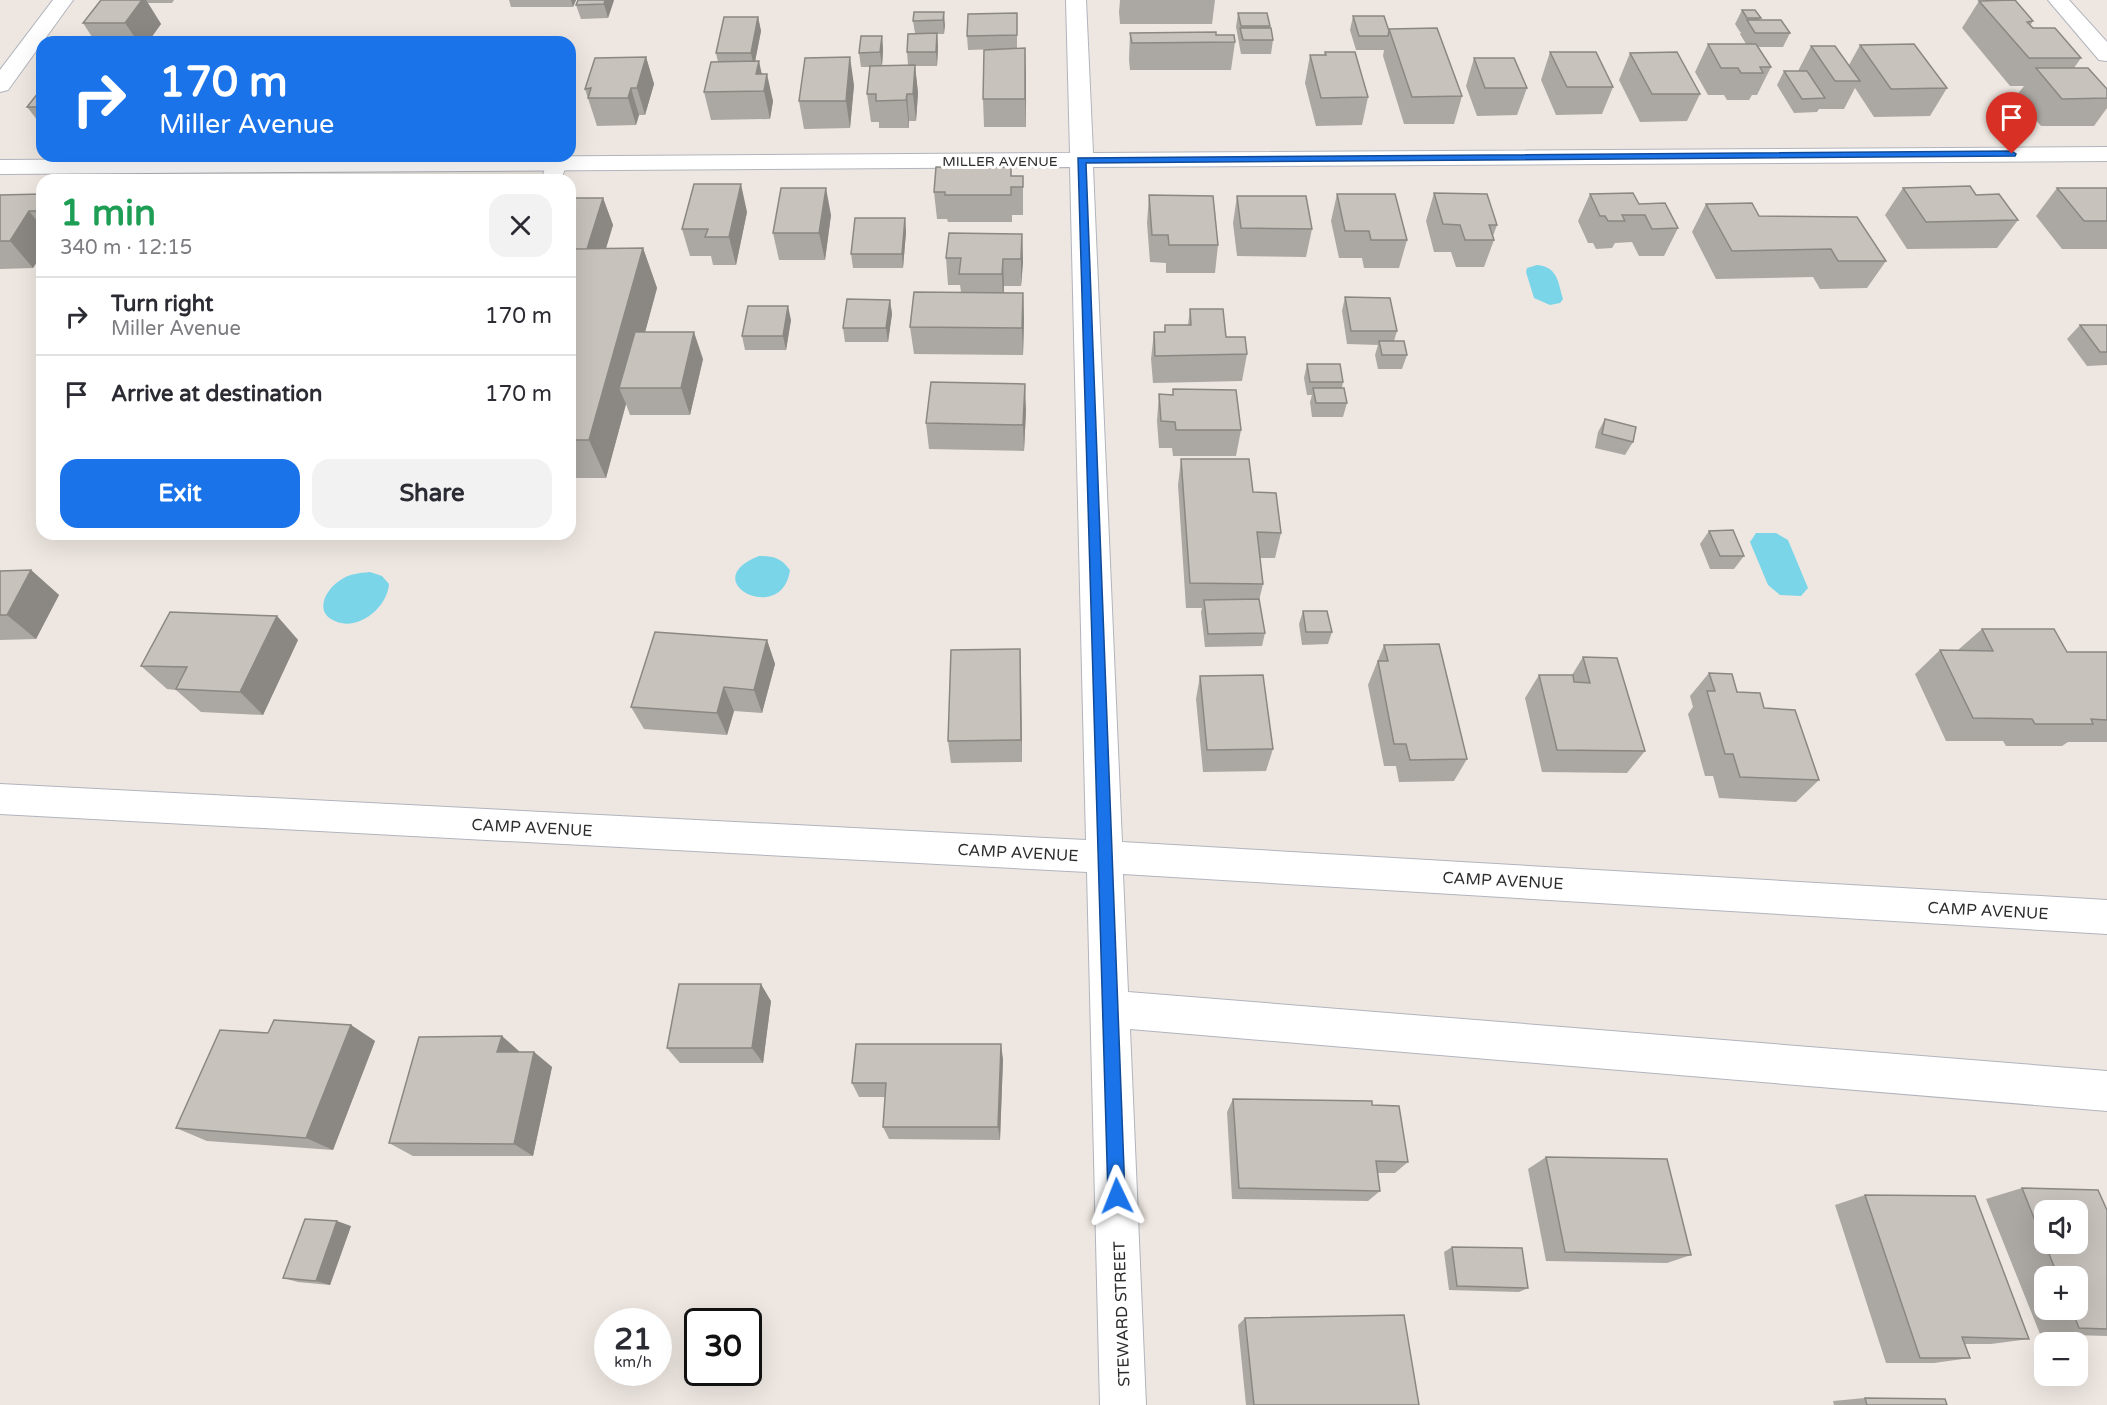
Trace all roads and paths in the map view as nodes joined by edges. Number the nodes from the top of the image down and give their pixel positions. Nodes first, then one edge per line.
1 (63, 0) edge
2 (1076, 0) edge
3 (2058, 0) edge
4 (36, 36) edge
5 (36, 36) edge
6 (2107, 55) edge
7 (0, 85) edge
8 (2107, 154) edge
9 (1081, 160) junction
10 (0, 167) edge
11 (554, 172) edge
12 (0, 799) edge
13 (1106, 856) junction
14 (2107, 917) edge
15 (1111, 1009) junction
16 (2107, 1091) edge
17 (1123, 1405) edge

1 - 5 street
2 - 9 street, STEWARD STREET
3 - 6 street
4 - 7 street
8 - 9 street, MILLER AVENUE
9 - 11 street, MILLER AVENUE
9 - 13 street, STEWARD STREET
10 - 11 street, MILLER AVENUE
12 - 13 street, CAMP AVENUE
13 - 14 street, CAMP AVENUE
13 - 15 street, STEWARD STREET
15 - 16 street
15 - 17 street, STEWARD STREET

